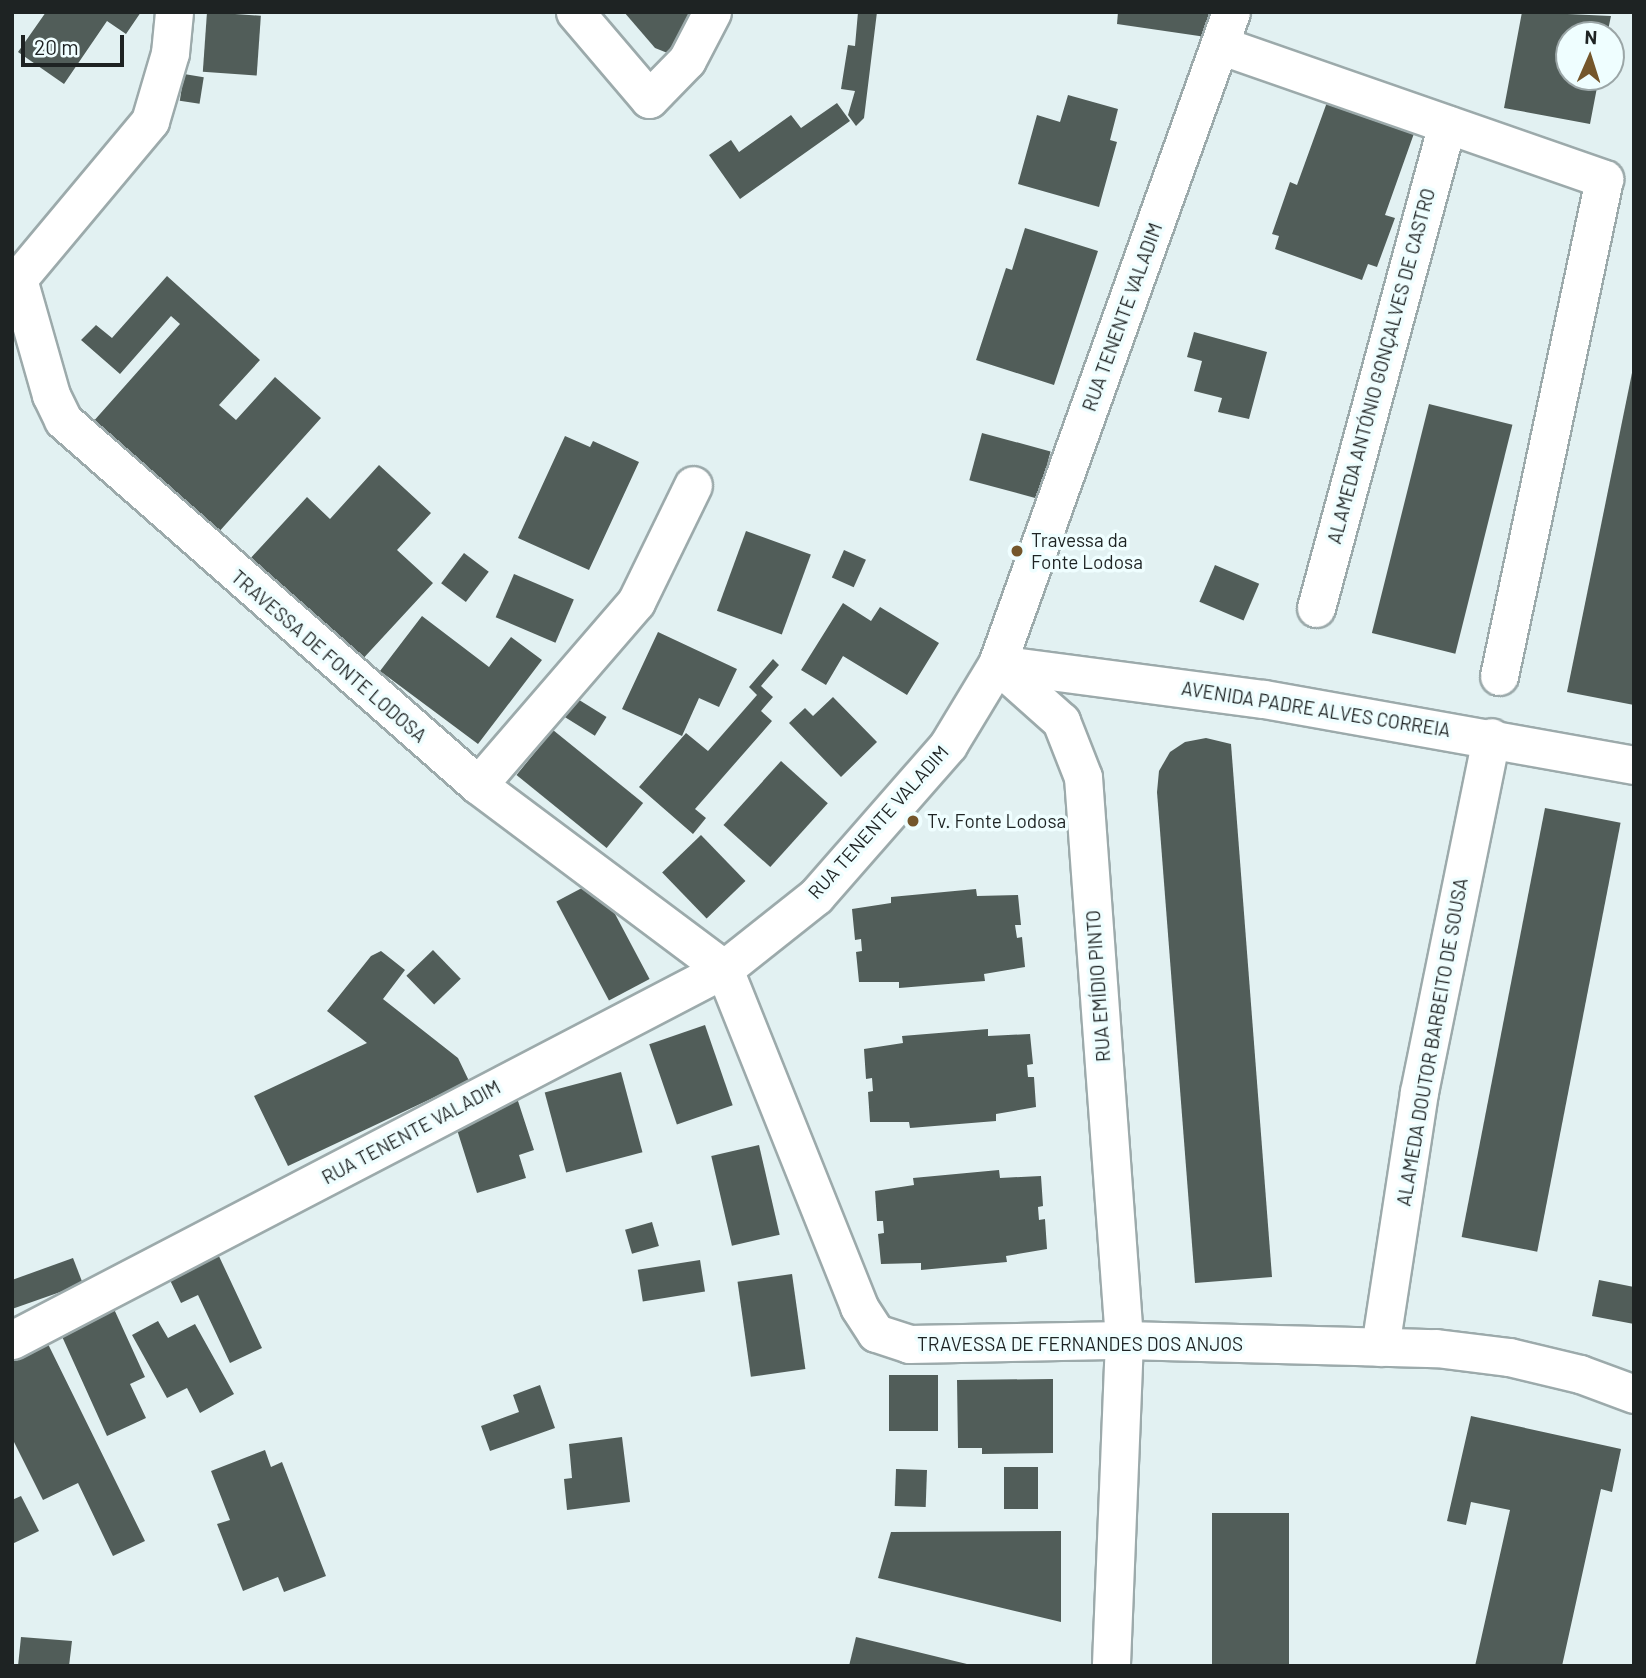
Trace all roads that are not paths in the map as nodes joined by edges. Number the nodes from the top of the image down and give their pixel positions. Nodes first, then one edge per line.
1 (174, 12) edge
2 (575, 12) edge
3 (712, 12) edge
4 (1225, 28) edge
5 (1447, 124) junction
6 (15, 279) edge
7 (693, 485) dead end
8 (1316, 608) dead end
9 (997, 664) junction
10 (1499, 676) dead end
11 (1491, 737) junction
12 (1634, 765) edge
13 (478, 785) junction
14 (723, 969) junction
15 (12, 1340) edge
16 (1124, 1340) junction
17 (1380, 1347) junction
18 (1634, 1394) edge
19 (1111, 1666) edge

1 - 6 street
2 - 3 street
4 - 5 street
4 - 9 street, RUA TENENTE VALADIM
5 - 8 street, ALAMEDA ANTÓNIO GONÇALVES DE CASTRO
5 - 10 street
6 - 13 street, TRAVESSA DE FONTE LODOSA
7 - 13 street
9 - 11 street, AVENIDA PADRE ALVES CORREIA
9 - 14 street, RUA TENENTE VALADIM
9 - 16 street, RUA EMÍDIO PINTO
11 - 12 street, AVENIDA PADRE ALVES CORREIA
11 - 17 street, ALAMEDA DOUTOR BARBEITO DE SOUSA
13 - 14 street, TRAVESSA DE FONTE LODOSA
14 - 15 street, RUA TENENTE VALADIM
14 - 16 street, TRAVESSA DE FERNANDES DOS ANJOS
16 - 17 street, TRAVESSA DE FERNANDES DOS ANJOS
16 - 19 street, RUA EMÍDIO PINTO
17 - 18 street, TRAVESSA DE FERNANDES DOS ANJOS

